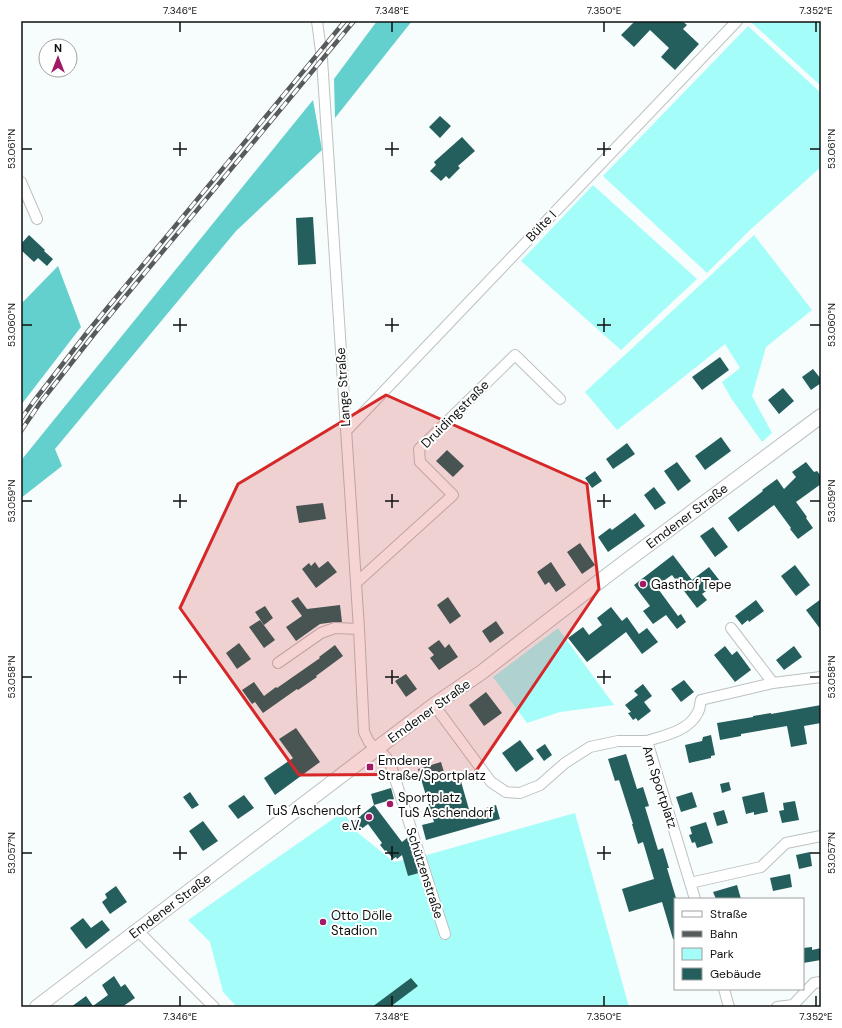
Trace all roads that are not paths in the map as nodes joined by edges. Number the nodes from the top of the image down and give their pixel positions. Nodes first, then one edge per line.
1 (317, 21) edge
2 (737, 21) edge
3 (21, 182) edge
4 (37, 219) dead end
5 (560, 399) dead end
6 (821, 416) edge
7 (346, 431) junction
8 (356, 583) junction
9 (731, 628) dead end
10 (359, 629) junction
11 (278, 663) dead end
12 (821, 677) edge
13 (773, 683) junction
14 (434, 705) junction
15 (647, 741) junction
16 (377, 749) junction
17 (821, 836) edge
18 (690, 883) junction
19 (695, 898) edge
20 (138, 931) junction
21 (444, 934) dead end
22 (821, 982) edge
23 (724, 990) edge
24 (37, 1007) edge
25 (214, 1007) edge
26 (729, 1007) edge
27 (777, 1007) edge

1 - 7 street, Lange Straße
2 - 7 street, Bülte I
3 - 4 street
5 - 8 street, Druidingstraße
6 - 14 street, Emdener Straße
7 - 8 street, Lange Straße
8 - 10 street, Lange Straße
9 - 13 street
10 - 11 street
10 - 16 street, Lange Straße
12 - 13 street
13 - 15 street
14 - 15 street, Am Sportplatz
14 - 16 street, Emdener Straße
15 - 18 street, Am Sportplatz
16 - 20 street, Emdener Straße
16 - 21 street, Schützenstraße
17 - 18 street
18 - 19 street, Am Sportplatz
20 - 24 street, Emdener Straße
20 - 25 street
22 - 27 street
23 - 26 street

